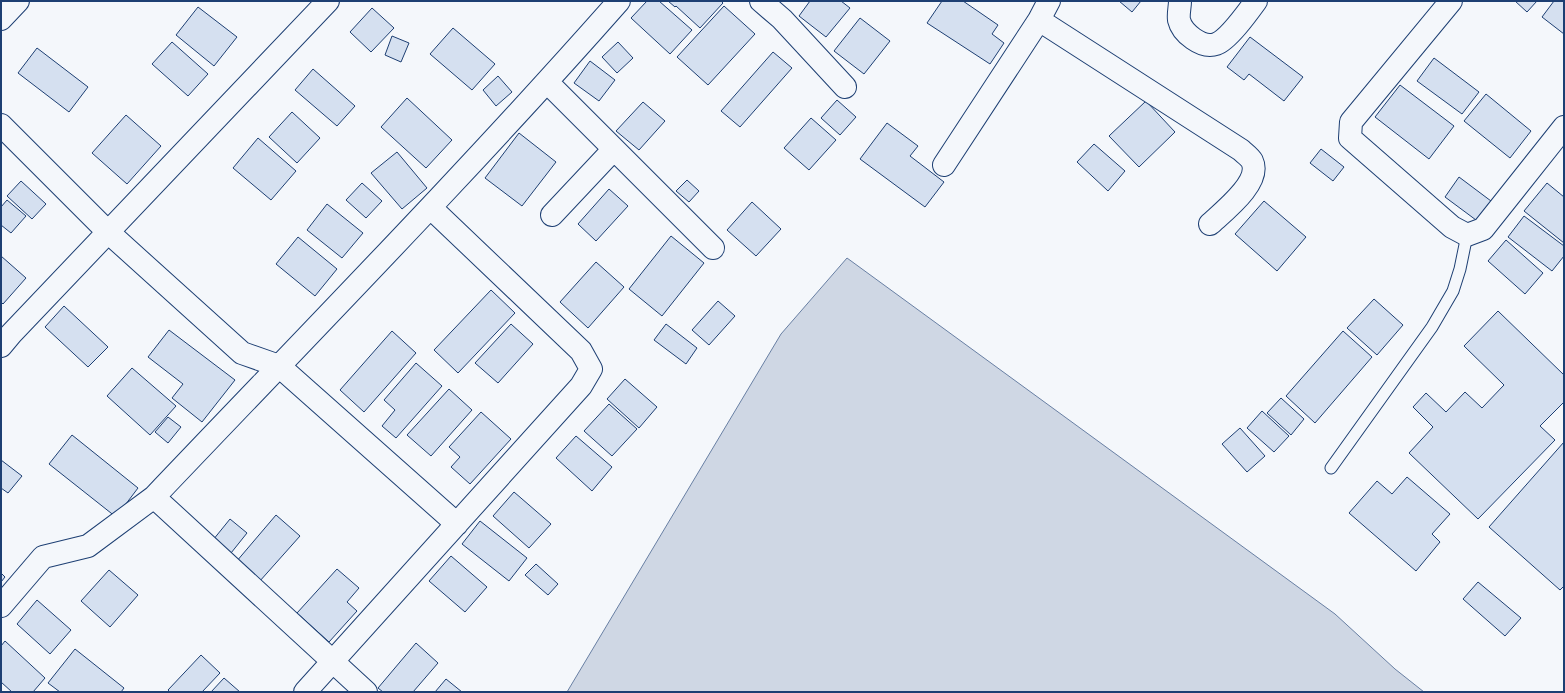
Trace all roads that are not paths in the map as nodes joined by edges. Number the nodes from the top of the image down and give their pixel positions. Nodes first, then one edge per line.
1 (328, 1) edge
2 (619, 1) edge
3 (761, 1) edge
4 (1049, 1) edge
5 (1180, 1) edge
6 (1256, 1) edge
7 (1451, 1) edge
8 (779, 10) edge
9 (1039, 20) junction
10 (547, 82) junction
11 (845, 87) dead end
12 (1, 124) edge
13 (1564, 127) edge
14 (614, 149) junction
15 (944, 165) dead end
16 (431, 208) junction
17 (552, 215) dead end
18 (1210, 224) dead end
19 (108, 232) junction
20 (1467, 235) junction
21 (713, 248) dead end
22 (1, 346) edge
23 (279, 366) junction
24 (1331, 468) dead end
25 (154, 497) junction
26 (457, 524) junction
27 (1, 606) edge
28 (333, 661) junction
29 (305, 692) edge
30 (366, 692) edge

1 - 19 street
2 - 10 street
3 - 8 street
4 - 9 street
5 - 6 street
7 - 20 street
8 - 11 street
9 - 15 street
9 - 18 street
10 - 14 street
10 - 16 street
12 - 19 street
13 - 20 street
14 - 17 street
14 - 21 street
16 - 23 street
16 - 26 street
19 - 22 street
19 - 23 street
20 - 24 lane
23 - 25 street
23 - 26 street
25 - 27 street
25 - 28 street
26 - 28 street
28 - 29 street
28 - 30 street

